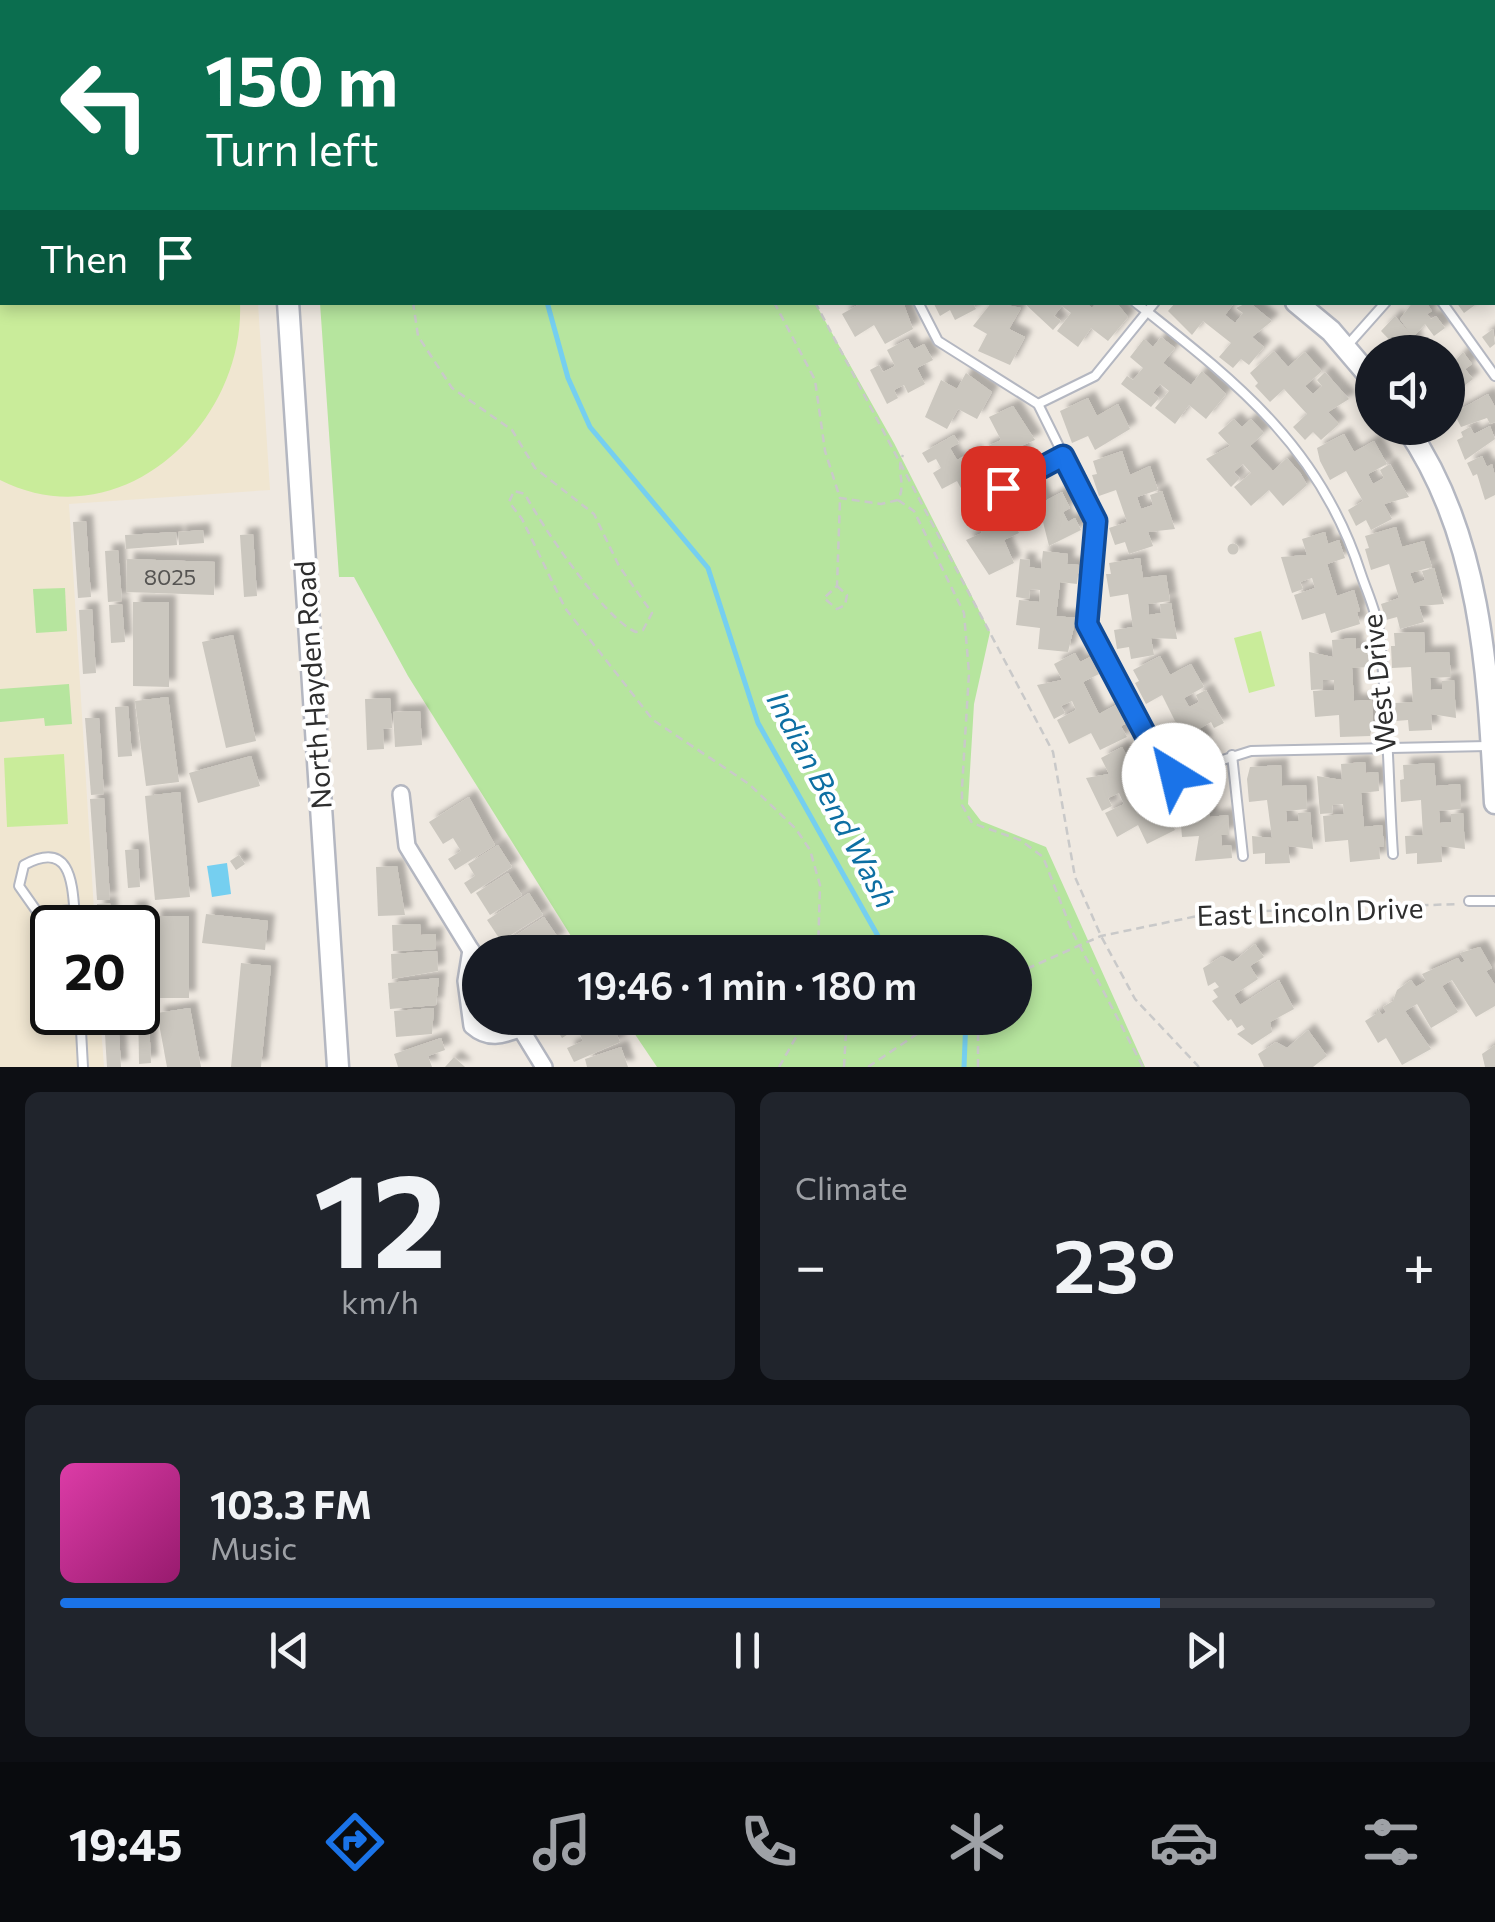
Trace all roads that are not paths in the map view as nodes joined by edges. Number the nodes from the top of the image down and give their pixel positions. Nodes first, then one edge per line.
1 (288, 305) edge
2 (920, 305) edge
3 (1139, 305) edge
4 (1153, 305) edge
5 (1299, 305) edge
6 (1383, 305) edge
7 (1444, 305) edge
8 (1147, 312) junction
9 (1346, 346) junction
10 (1355, 357) edge
11 (1495, 376) edge
12 (1038, 404) junction
13 (1416, 445) edge
14 (1063, 456) junction
15 (973, 504) dead end
16 (1493, 746) edge
17 (1386, 748) junction
18 (1232, 755) junction
19 (402, 794) dead end
20 (1495, 803) edge
21 (1393, 854) dead end
22 (1243, 856) dead end
23 (1469, 900) road end
24 (1495, 901) edge
25 (74, 910) joint
26 (462, 935) edge
27 (81, 1035) edge
28 (525, 1035) edge
29 (83, 1067) edge
30 (338, 1067) edge
31 (544, 1067) edge

1 - 30 main road, North Hayden Road
2 - 12 lane
3 - 8 lane, West Drive
4 - 8 lane
5 - 9 main road
6 - 9 lane
7 - 11 lane
8 - 12 lane
8 - 17 lane, West Drive
9 - 10 main road
12 - 14 lane
13 - 16 main road
14 - 15 lane
14 - 18 lane
16 - 17 lane
16 - 20 main road
17 - 18 lane
17 - 21 lane, West Drive
18 - 22 lane
19 - 26 street
23 - 24 lane
25 - 25 lane
27 - 29 lane
28 - 31 street

